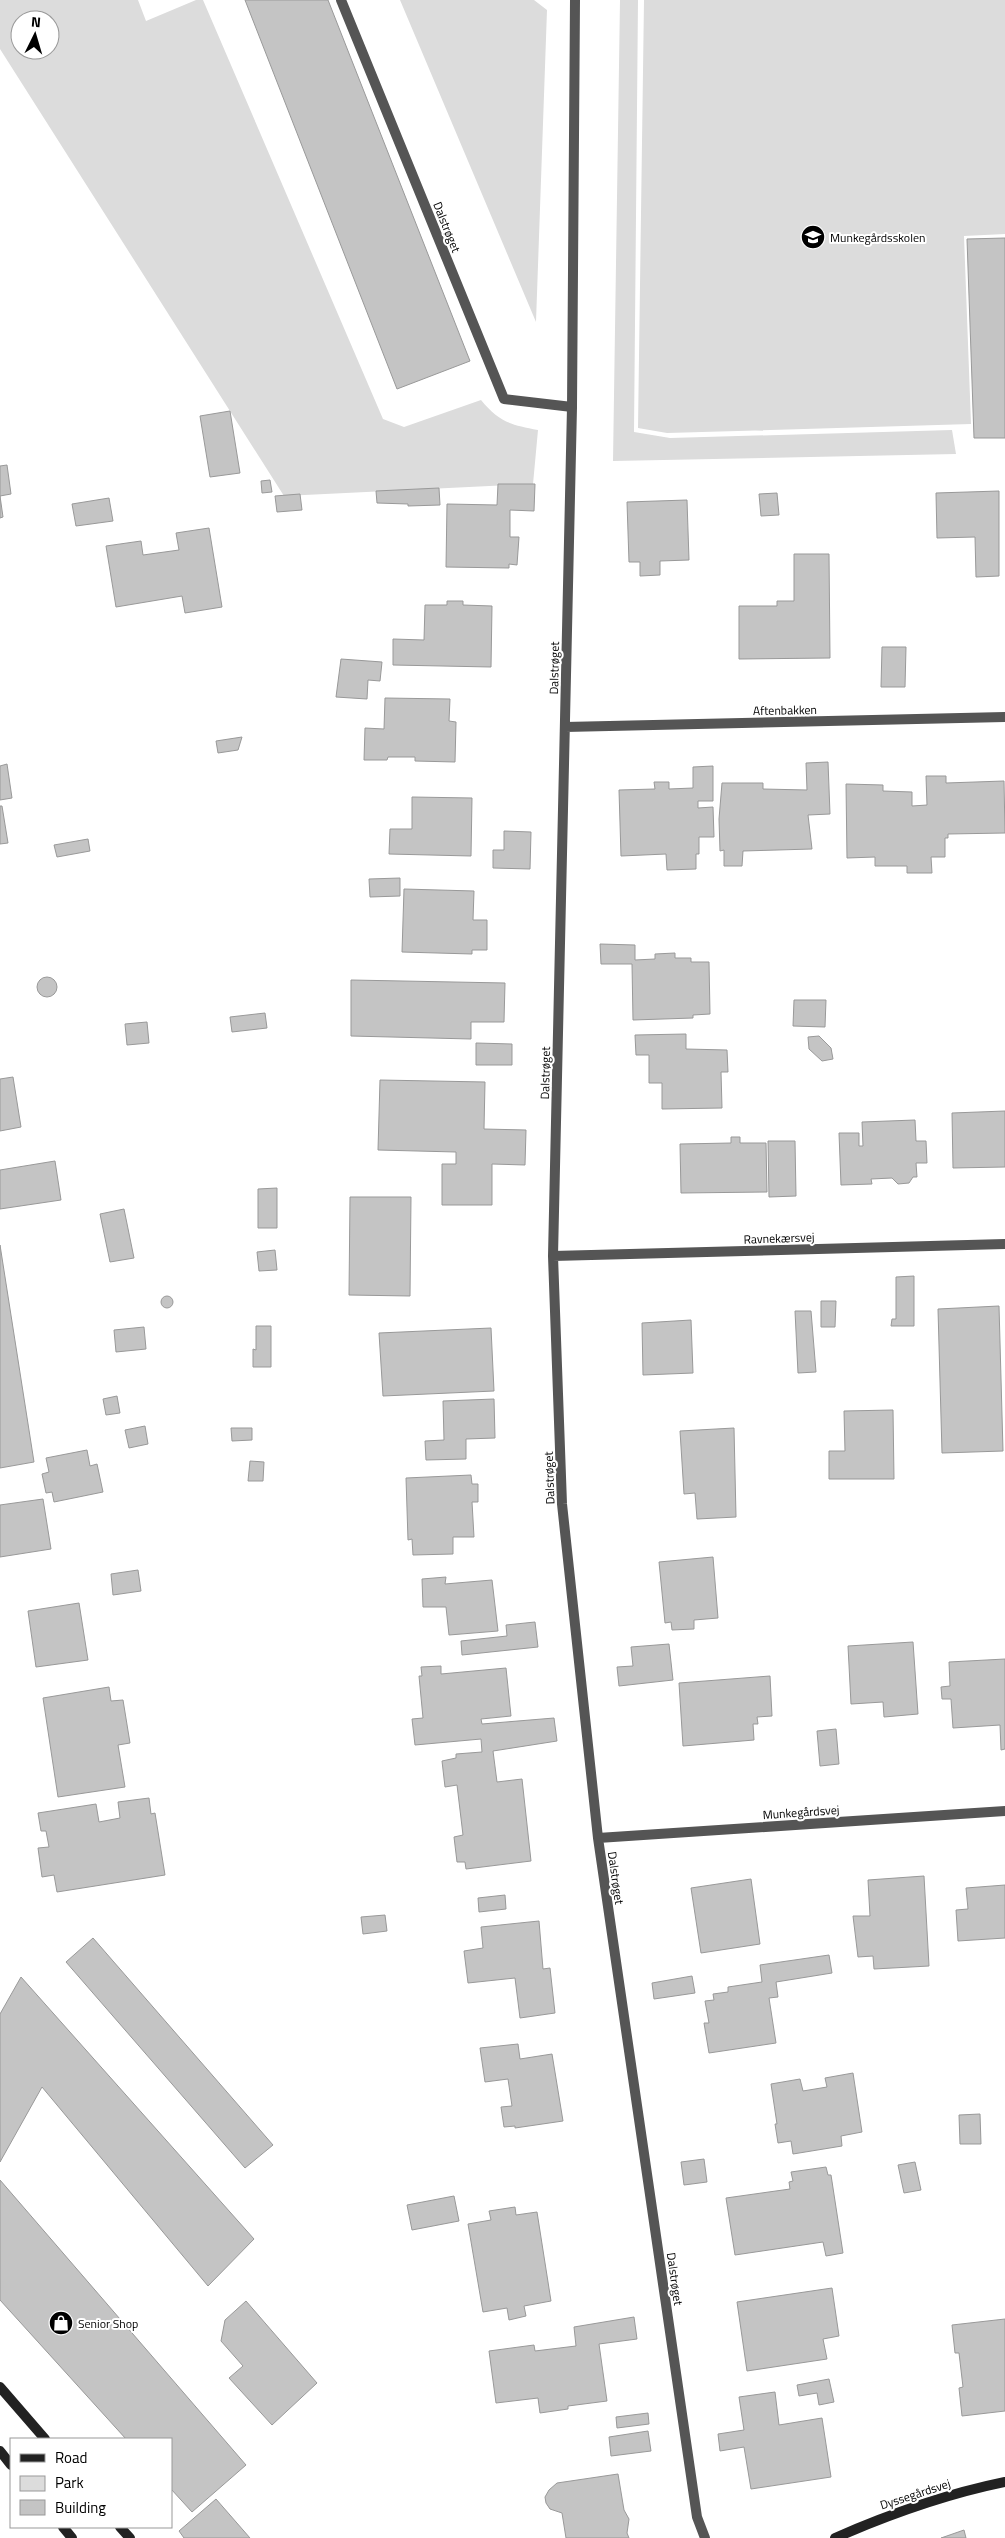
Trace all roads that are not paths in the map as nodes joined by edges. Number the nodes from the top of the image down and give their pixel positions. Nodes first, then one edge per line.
1 (341, 0) edge
2 (575, 0) edge
3 (572, 407) junction
4 (1005, 718) edge
5 (565, 727) junction
6 (1005, 1244) edge
7 (553, 1256) junction
8 (1005, 1811) edge
9 (598, 1838) junction
10 (0, 2387) edge
11 (44, 2438) edge
12 (0, 2451) edge
13 (10, 2464) edge
14 (1005, 2482) edge
15 (64, 2528) edge
16 (121, 2528) edge
17 (72, 2538) edge
18 (130, 2538) edge
19 (705, 2538) edge
20 (835, 2538) edge

1 - 3 street, Dalstrøget
2 - 3 street, Dalstrøget
3 - 5 street, Dalstrøget
4 - 5 street, Aftenbakken
5 - 7 street, Dalstrøget
6 - 7 street, Ravnekærsvej
7 - 9 street, Dalstrøget
8 - 9 street, Munkegårdsvej
9 - 19 street, Dalstrøget
10 - 11 street
12 - 13 street
14 - 20 street, Dyssegårdsvej
15 - 17 street
16 - 18 street

